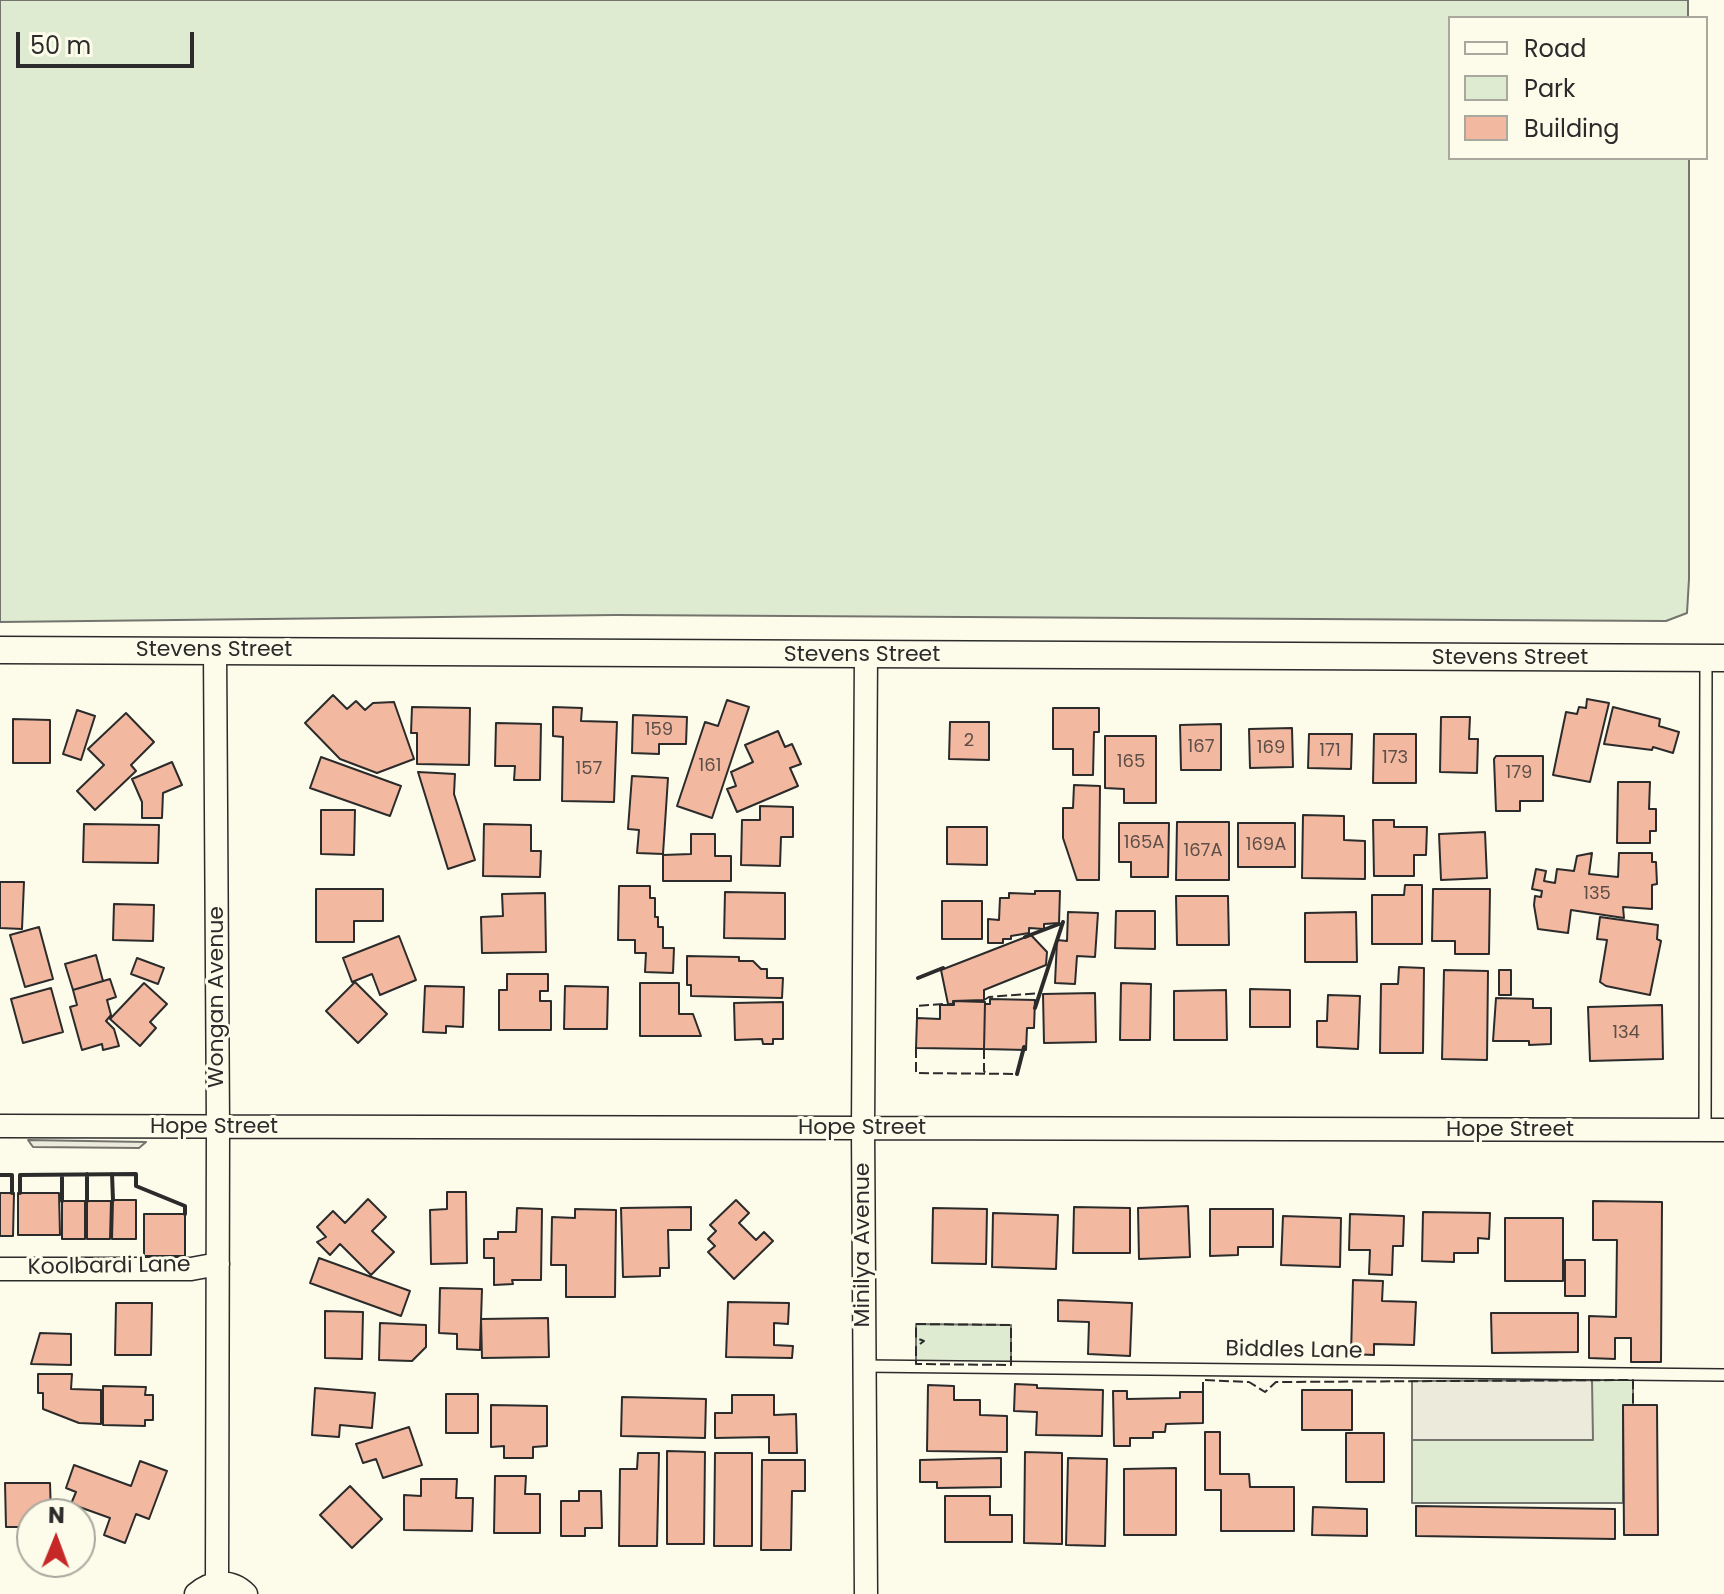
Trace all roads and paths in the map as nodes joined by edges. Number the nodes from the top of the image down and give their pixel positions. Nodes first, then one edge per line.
1 (0, 650) edge
2 (215, 650) junction
3 (866, 655) junction
4 (1715, 658) edge
5 (0, 1126) edge
6 (218, 1127) junction
7 (863, 1128) junction
8 (1715, 1130) edge
9 (218, 1264) junction
10 (0, 1269) edge
11 (863, 1366) junction
12 (1724, 1375) edge
13 (217, 1583) junction
14 (196, 1594) edge
15 (246, 1594) edge
16 (866, 1594) edge

1 - 2 street, Stevens Street
2 - 3 street, Stevens Street
2 - 6 street, Wongan Avenue
3 - 4 street, Stevens Street
3 - 7 street, Minilya Avenue
4 - 8 lane
5 - 6 street, Hope Street
6 - 7 street, Hope Street
6 - 9 street, Wongan Avenue
7 - 8 street, Hope Street
7 - 11 street, Minilya Avenue
9 - 10 street, Koolbardi Lane
9 - 13 street, Wongan Avenue
11 - 12 lane, Biddles Lane
11 - 16 street, Minilya Avenue
13 - 14 street
13 - 15 street

